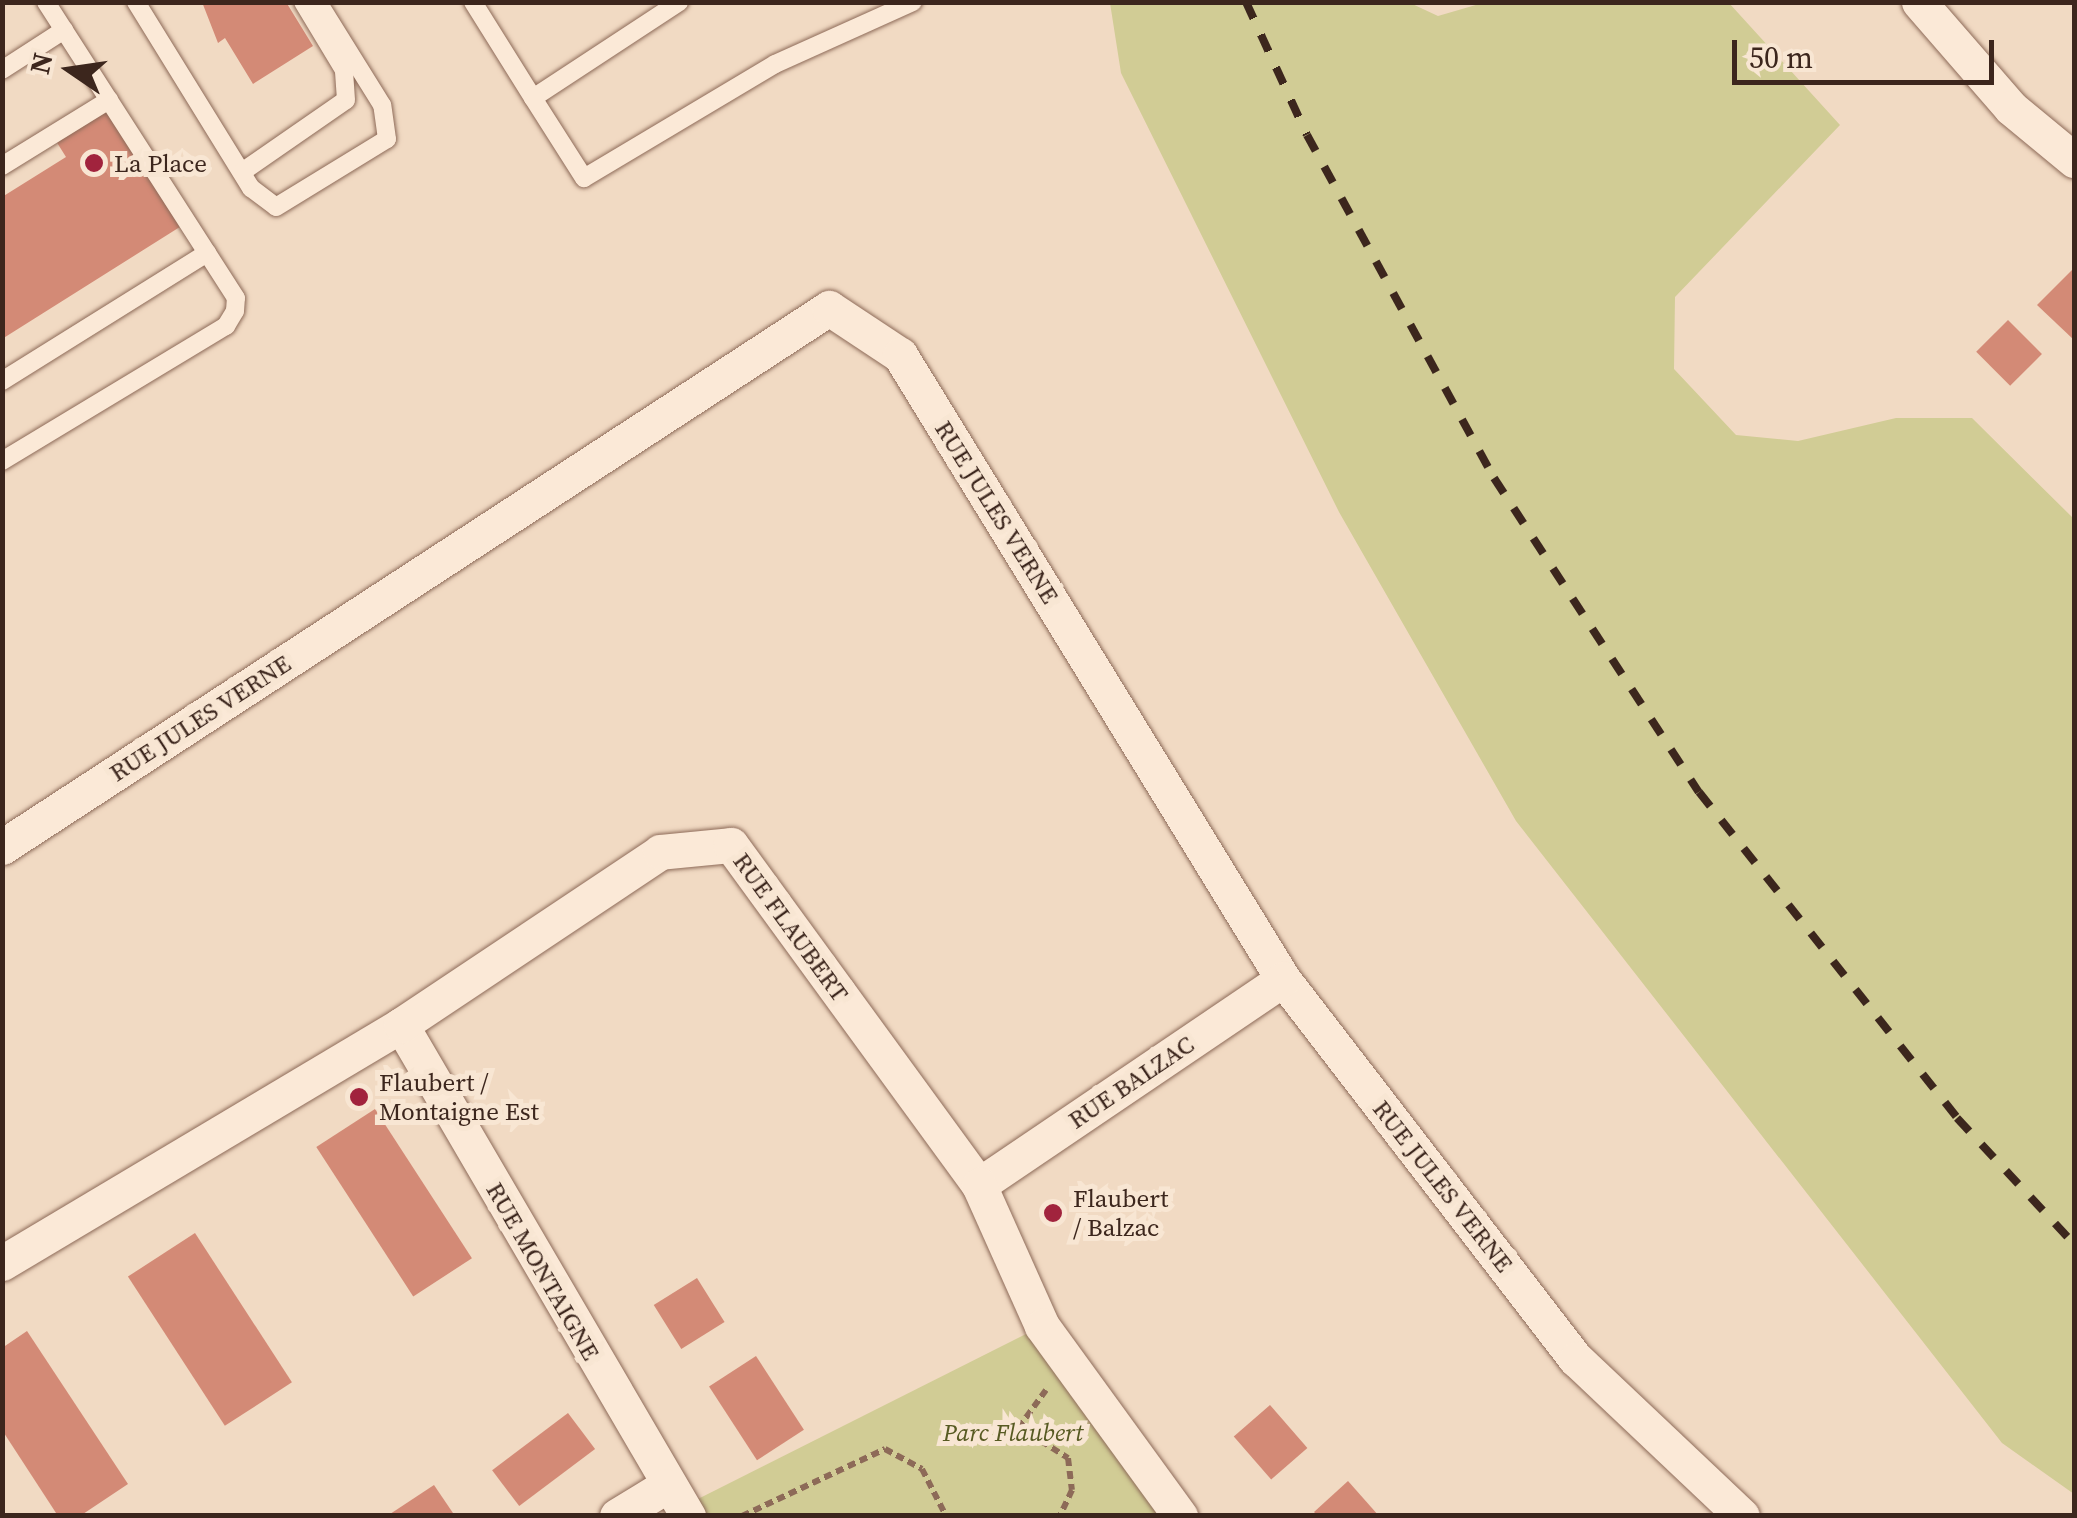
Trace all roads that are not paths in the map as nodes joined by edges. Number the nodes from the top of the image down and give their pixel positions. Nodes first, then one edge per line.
1 (46, 2) edge
2 (136, 2) edge
3 (302, 2) edge
4 (318, 2) edge
5 (473, 2) edge
6 (678, 2) edge
7 (913, 2) edge
8 (1919, 2) edge
9 (64, 30) junction
10 (2, 70) edge
11 (533, 98) junction
12 (109, 100) junction
13 (2074, 160) edge
14 (2, 166) edge
15 (242, 172) junction
16 (208, 253) junction
17 (2, 380) edge
18 (2, 460) edge
19 (2, 847) edge
20 (1283, 978) junction
21 (401, 1025) junction
22 (979, 1185) junction
23 (2, 1263) edge
24 (666, 1486) junction
25 (617, 1516) edge
26 (688, 1516) edge
27 (1180, 1516) edge
28 (1742, 1516) edge

1 - 9 lane
2 - 15 lane
3 - 15 lane
4 - 15 lane
5 - 11 lane
6 - 11 lane
7 - 11 lane
8 - 13 street
9 - 10 lane
9 - 12 lane
12 - 14 lane
12 - 16 lane
16 - 17 lane
16 - 18 lane
19 - 20 street, RUE JULES VERNE
20 - 22 street, RUE BALZAC
20 - 28 street, RUE JULES VERNE
21 - 22 street, RUE FLAUBERT
21 - 23 street, RUE FLAUBERT
21 - 24 street, RUE MONTAIGNE
22 - 27 street, RUE FLAUBERT
24 - 25 street
24 - 26 street, RUE MONTAIGNE

